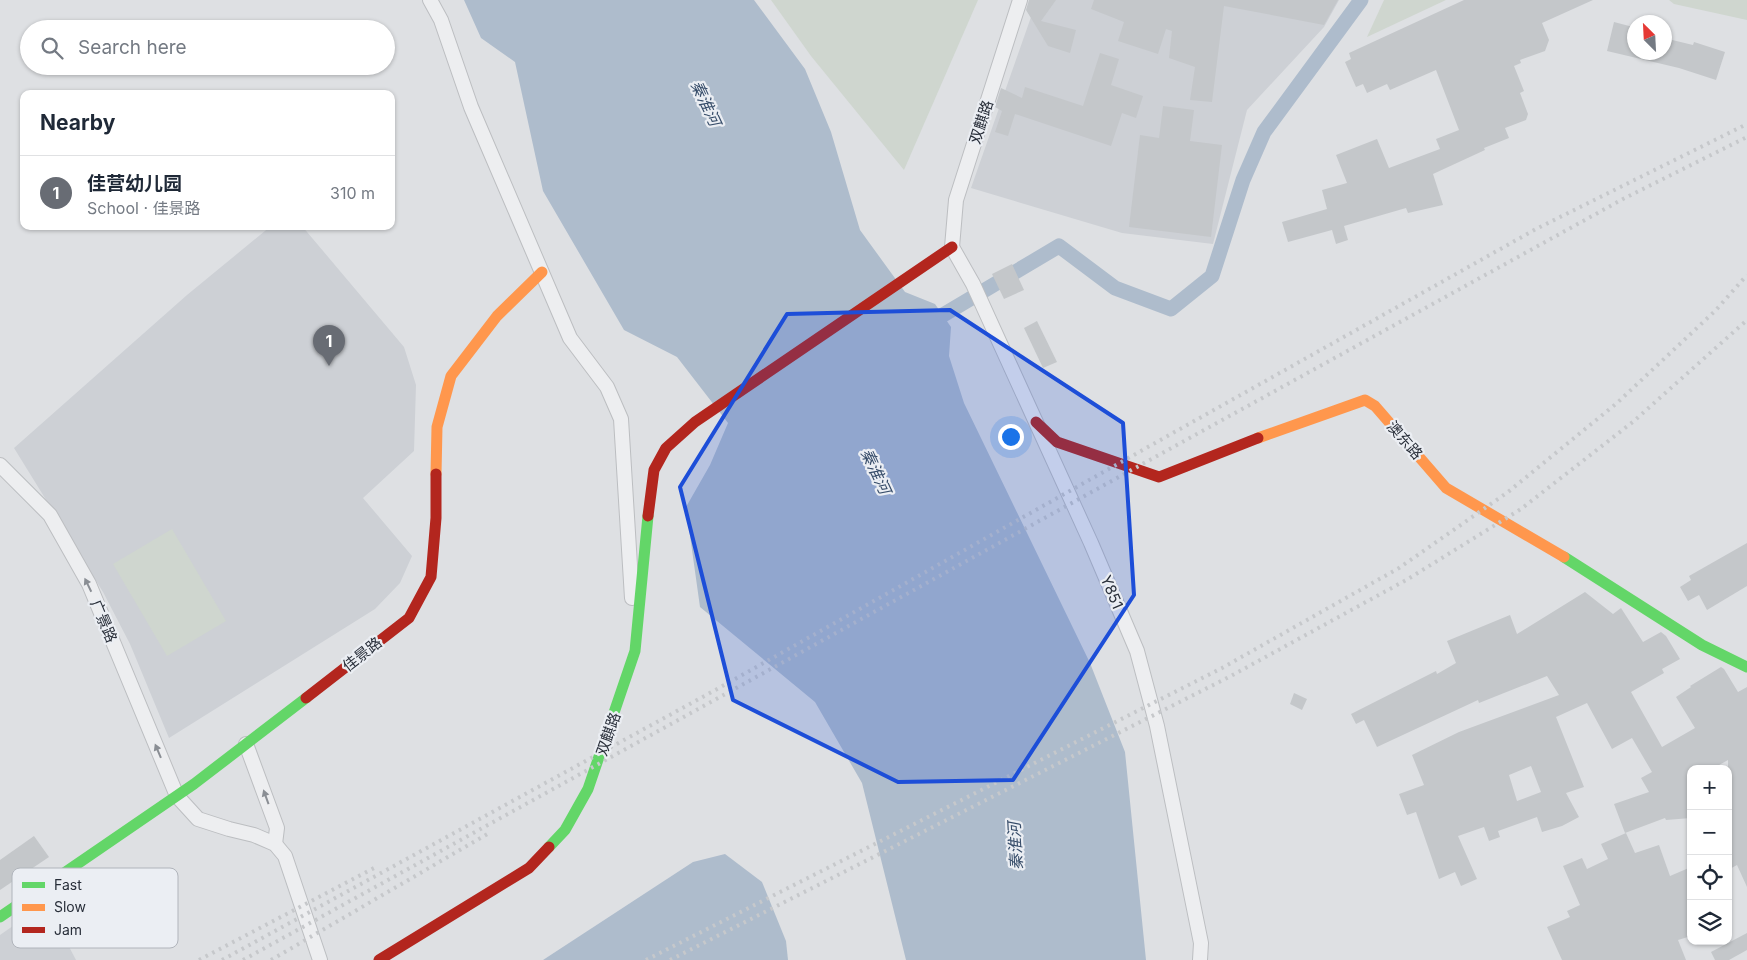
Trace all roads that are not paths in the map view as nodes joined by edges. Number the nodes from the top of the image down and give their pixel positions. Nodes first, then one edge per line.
1 (430, 0) edge
2 (1020, 0) edge
3 (952, 247) junction
4 (542, 272) junction
5 (1036, 422) junction
6 (0, 464) edge
7 (635, 651) junction
8 (1747, 667) edge
9 (246, 744) junction
10 (177, 796) junction
11 (275, 844) junction
12 (72, 868) edge
13 (12, 909) edge
14 (0, 917) edge
15 (320, 960) edge
16 (379, 960) edge
17 (1200, 960) edge

1 - 4 street
2 - 3 street, 双麒路
3 - 5 street, Y851
3 - 7 street, 双麒路
4 - 7 street
4 - 9 street, 佳景路
5 - 8 street, 澳东路
5 - 17 street, Y851
10 -> 6 street, 广景路
7 - 16 street, 双麒路
9 - 10 street, 佳景路
11 -> 9 street
10 - 11 street, 广景路
10 - 12 street, 佳景路
11 - 15 street
13 - 14 street, 佳景路

